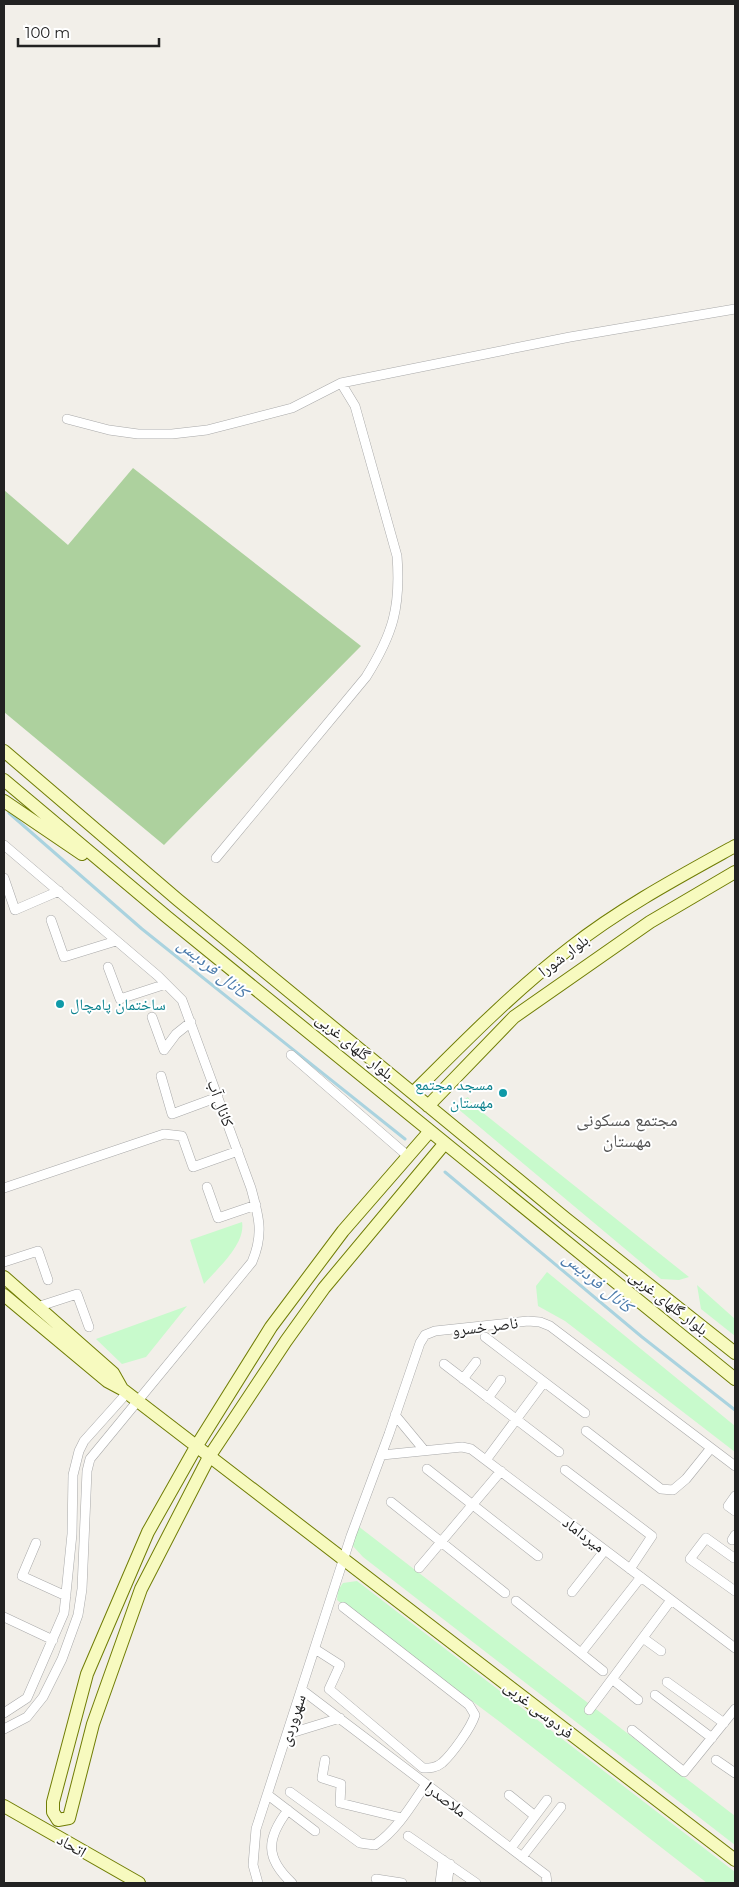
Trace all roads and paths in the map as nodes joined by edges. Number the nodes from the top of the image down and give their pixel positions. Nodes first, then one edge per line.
1 (735, 310) edge
2 (341, 383) junction
3 (67, 419) dead end
4 (4, 751) edge
5 (4, 780) edge
6 (4, 801) edge
7 (4, 845) edge
8 (735, 846) edge
9 (216, 858) dead end
10 (735, 872) edge
11 (115, 874) junction
12 (4, 878) edge
13 (59, 892) junction
14 (51, 920) dead end
15 (116, 941) junction
16 (108, 967) dead end
17 (166, 984) junction
18 (295, 996) junction
19 (282, 1011) junction
20 (152, 1018) dead end
21 (191, 1022) junction
22 (291, 1055) dead end
23 (162, 1076) dead end
24 (413, 1093) junction
25 (218, 1097) junction
26 (428, 1106) junction
27 (430, 1131) junction
28 (445, 1143) junction
29 (238, 1151) junction
30 (409, 1157) junction
31 (422, 1169) junction
32 (207, 1187) dead end
33 (4, 1188) edge
34 (256, 1205) junction
35 (566, 1219) junction
36 (558, 1234) junction
37 (4, 1262) edge
38 (4, 1277) edge
39 (48, 1280) dead end
40 (4, 1295) edge
41 (37, 1307) junction
42 (89, 1327) dead end
43 (485, 1337) dead end
44 (735, 1353) edge
45 (476, 1362) dead end
46 (444, 1364) dead end
47 (463, 1379) junction
48 (735, 1379) edge
49 (501, 1380) dead end
50 (544, 1382) junction
51 (124, 1391) junction
52 (488, 1398) junction
53 (138, 1401) junction
54 (585, 1413) dead end
55 (395, 1415) junction
56 (516, 1420) junction
57 (586, 1431) dead end
58 (196, 1447) junction
59 (711, 1448) junction
60 (424, 1450) junction
61 (559, 1452) dead end
62 (382, 1454) junction
63 (209, 1457) junction
64 (486, 1460) junction
65 (735, 1466) edge
66 (427, 1469) dead end
67 (565, 1470) dead end
68 (501, 1472) junction
69 (735, 1496) edge
70 (391, 1502) dead end
71 (472, 1505) junction
72 (735, 1511) edge
73 (441, 1542) junction
74 (36, 1543) dead end
75 (605, 1550) junction
76 (538, 1556) dead end
77 (343, 1558) junction
78 (734, 1558) dead end
79 (419, 1568) dead end
80 (630, 1569) junction
81 (641, 1577) junction
82 (735, 1591) edge
83 (572, 1592) dead end
84 (505, 1593) dead end
85 (66, 1596) junction
86 (671, 1600) junction
87 (516, 1601) dead end
88 (343, 1607) dead end
89 (4, 1617) edge
90 (643, 1638) junction
91 (53, 1640) junction
92 (735, 1648) edge
93 (314, 1649) junction
94 (661, 1651) dead end
95 (581, 1653) junction
96 (603, 1671) dead end
97 (612, 1679) junction
98 (666, 1682) dead end
99 (302, 1690) junction
100 (655, 1695) dead end
101 (638, 1700) dead end
102 (735, 1709) edge
103 (589, 1710) dead end
104 (4, 1713) edge
105 (340, 1718) junction
106 (724, 1723) junction
107 (4, 1729) edge
108 (632, 1730) dead end
109 (288, 1734) junction
110 (712, 1738) junction
111 (325, 1760) dead end
112 (716, 1760) dead end
113 (735, 1773) edge
114 (426, 1784) junction
115 (290, 1792) dead end
116 (268, 1795) junction
117 (509, 1795) dead end
118 (547, 1800) dead end
119 (4, 1806) edge
120 (561, 1807) dead end
121 (288, 1810) junction
122 (535, 1816) junction
123 (402, 1818) junction
124 (315, 1831) dead end
125 (408, 1836) dead end
126 (511, 1848) junction
127 (522, 1857) junction
128 (735, 1860) edge
129 (446, 1862) junction
130 (376, 1878) dead end
131 (139, 1883) edge
132 (258, 1883) edge
133 (292, 1883) edge
134 (402, 1883) edge
135 (440, 1883) edge
136 (447, 1883) edge
137 (476, 1883) edge
138 (547, 1883) edge

1 - 2 street
2 - 3 street
2 - 9 street
4 - 18 main road, بلوار گلهای غربی
5 - 11 main road, بلوار گلهای غربی
6 - 11 main road
7 - 13 street, کانال آب
8 - 24 main road, بلوار شورا
10 - 26 main road, بلوار شورا
11 - 19 main road, بلوار گلهای غربی
12 - 13 street
13 - 15 street, کانال آب
14 - 15 street
15 - 17 street, کانال آب
16 - 17 street
17 - 21 street, کانال آب
18 - 19 main road
18 - 24 main road, بلوار گلهای غربی
19 - 27 main road, بلوار گلهای غربی
20 - 21 street
21 - 25 street, کانال آب
22 - 30 street
23 - 25 street
24 - 26 main road, بلوار گلهای غربی
25 - 29 street, کانال آب
26 - 35 main road, بلوار گلهای غربی
27 - 28 main road, بلوار گلهای غربی
27 - 30 main road
28 - 31 main road
28 - 36 main road, بلوار گلهای غربی
29 - 33 street
29 - 34 street, کانال آب
30 - 31 main road
30 - 58 main road
31 - 63 main road
32 - 34 street
34 - 53 street, کانال آب
35 - 36 main road
35 - 44 main road, بلوار گلهای غربی
36 - 48 main road, بلوار گلهای غربی
37 - 39 street
38 - 41 main road
40 - 51 main road
41 - 42 street
41 - 51 main road
43 - 50 street
45 - 47 street
46 - 47 street
47 - 52 street
49 - 52 street
50 - 54 street
50 - 56 street
51 - 53 main road, فردوسی غربی
51 - 85 street
52 - 56 street
53 - 58 main road, فردوسی غربی
53 - 107 street, کانال آب
55 - 59 street, ناصر خسرو
55 - 60 street
55 - 62 street, ناصر خسرو
56 - 61 street
56 - 64 street
57 - 59 street
58 - 63 main road, فردوسی غربی
58 - 63 main road
59 - 65 street, ناصر خسرو
60 - 62 street, میرداماد
60 - 64 street, میرداماد
62 - 77 street, ناصر خسرو
63 - 77 main road, فردوسی غربی
64 - 68 street, میرداماد
66 - 71 street
67 - 80 street
68 - 71 street
68 - 75 street, میرداماد
69 - 72 street
70 - 73 street
71 - 73 street
71 - 76 street
73 - 79 street
73 - 84 street
74 - 85 street
75 - 80 street, میرداماد
75 - 83 street
77 - 93 street, سهروردی
77 - 128 main road, فردوسی غربی
78 - 82 street
80 - 81 street, میرداماد
81 - 86 street, میرداماد
81 - 95 street
85 - 91 street
86 - 90 street
86 - 92 street, میرداماد
87 - 95 street
88 - 93 street
89 - 91 street
90 - 94 street
90 - 97 street
91 - 104 street
93 - 99 street, سهروردی
95 - 96 street
97 - 101 street
97 - 103 street
98 - 106 street
99 - 105 street, ملاصدرا
99 - 109 street, سهروردی
100 - 110 street
102 - 106 street
105 - 109 street
105 - 114 street, ملاصدرا
106 - 110 street
108 - 110 street
109 - 116 street, سهروردی
111 - 123 street
112 - 113 street
114 - 123 street
114 - 126 street, ملاصدرا
115 - 123 street
116 - 121 street
116 - 132 street, سهروردی
117 - 122 street
118 - 122 street
119 - 131 main road, اتحاد
120 - 127 street
121 - 124 street
121 - 133 street
122 - 126 street
125 - 129 street
126 - 127 street, ملاصدرا
127 - 138 street, ملاصدرا
129 - 135 street
129 - 136 street
129 - 137 street
130 - 134 street

